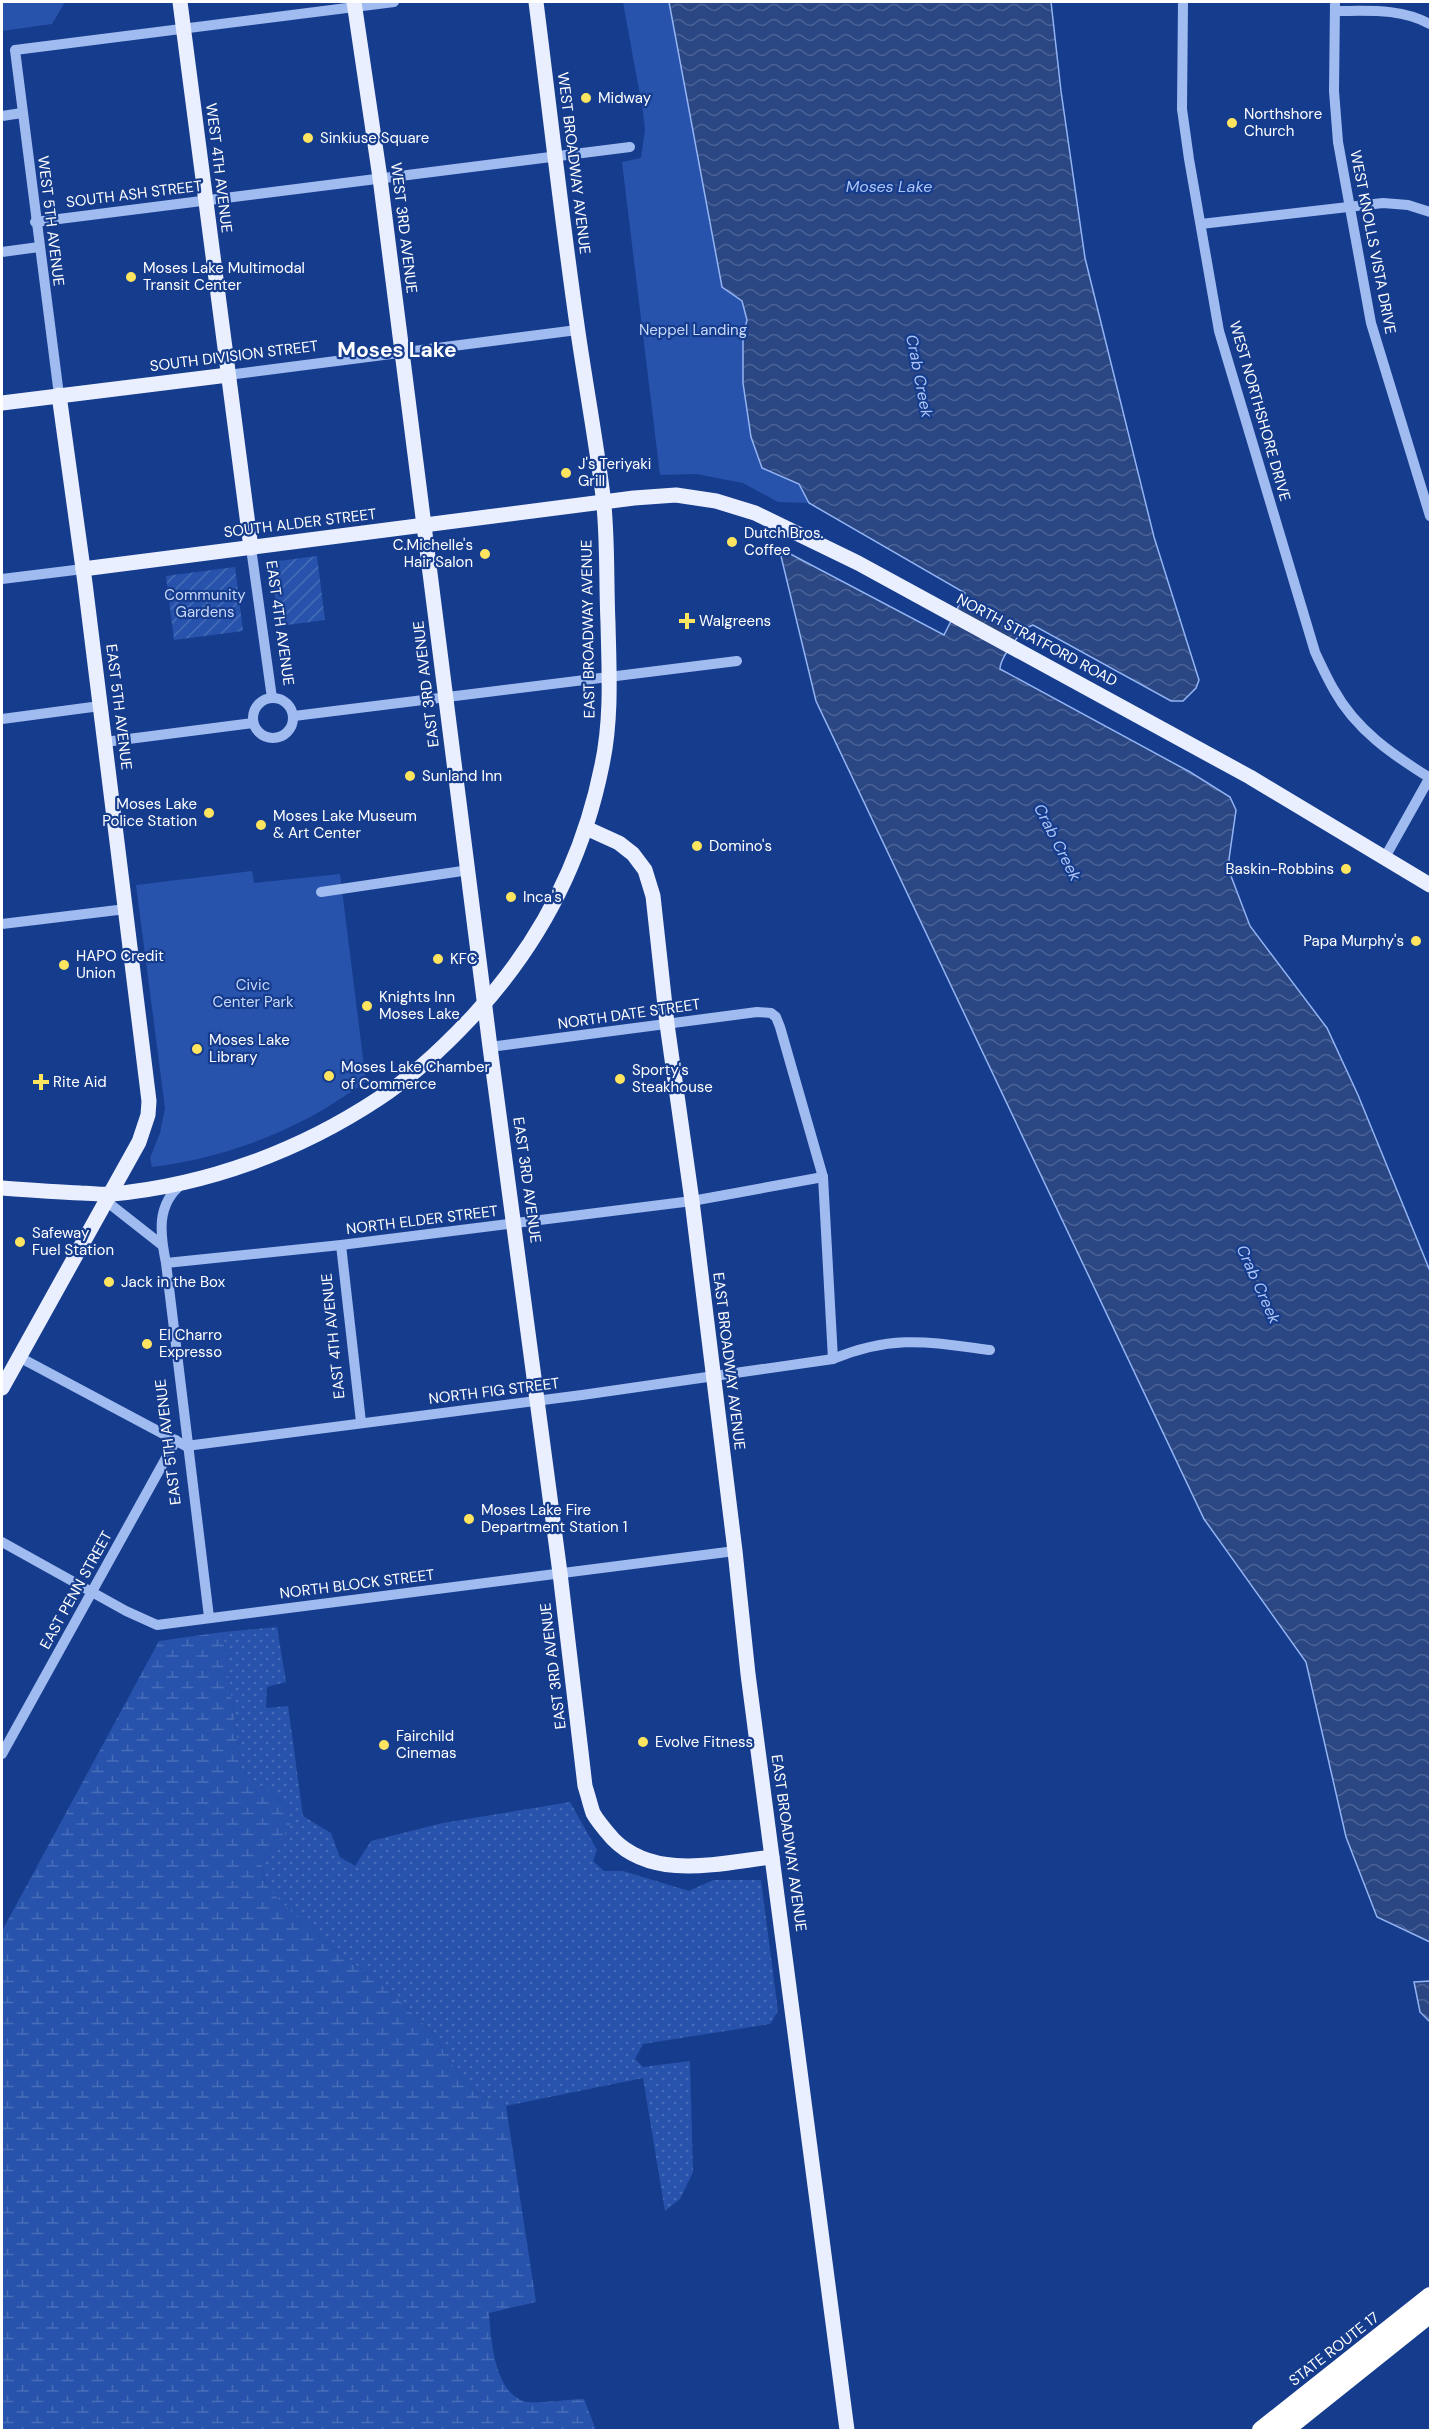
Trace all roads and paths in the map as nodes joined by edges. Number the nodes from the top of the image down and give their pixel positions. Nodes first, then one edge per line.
1 (180, 2) edge
2 (394, 2) edge
3 (536, 2) edge
4 (1183, 2) edge
5 (355, 4) edge
6 (1335, 6) edge
7 (1431, 24) edge
8 (183, 27) junction
9 (22, 113) junction
10 (2, 116) edge
11 (630, 147) dead end
12 (556, 157) junction
13 (380, 178) junction
14 (205, 200) junction
15 (1350, 206) junction
16 (1431, 212) edge
17 (35, 222) junction
18 (1201, 224) junction
19 (39, 247) junction
20 (2, 252) edge
21 (577, 330) junction
22 (402, 352) junction
23 (228, 375) junction
24 (58, 396) junction
25 (2, 403) edge
26 (603, 501) junction
27 (1431, 516) edge
28 (424, 525) junction
29 (251, 548) junction
30 (83, 569) junction
31 (2, 579) edge
32 (736, 661) dead end
33 (609, 676) junction
34 (272, 698) junction
35 (446, 698) junction
36 (100, 706) junction
37 (294, 717) junction
38 (2, 719) edge
39 (253, 723) junction
40 (105, 742) junction
41 (1430, 778) edge
42 (586, 828) junction
43 (1384, 859) junction
44 (469, 870) junction
45 (1431, 885) edge
46 (321, 892) dead end
47 (126, 909) junction
48 (2, 924) edge
49 (486, 1002) junction
50 (667, 1024) junction
51 (490, 1047) junction
52 (824, 1177) junction
53 (187, 1180) junction
54 (2, 1188) edge
55 (108, 1198) junction
56 (692, 1201) junction
57 (515, 1223) junction
58 (162, 1245) junction
59 (341, 1245) junction
60 (165, 1263) junction
61 (990, 1350) dead end
62 (19, 1357) junction
63 (833, 1359) junction
64 (712, 1376) junction
65 (2, 1388) edge
66 (537, 1401) junction
67 (361, 1422) junction
68 (181, 1443) junction
69 (2, 1542) edge
70 (735, 1551) junction
71 (560, 1573) junction
72 (92, 1592) junction
73 (209, 1617) junction
74 (2, 1754) edge
75 (772, 1857) junction
76 (1431, 2296) edge
77 (1431, 2314) edge
78 (847, 2430) edge
79 (1261, 2430) edge
80 (1285, 2430) edge

1 - 8 main road, WEST 4TH AVENUE
2 - 5 street
3 - 12 main road, WEST BROADWAY AVENUE
4 - 18 street, WEST NORTHSHORE DRIVE
5 - 8 street
5 - 13 main road, WEST 3RD AVENUE
6 - 7 street
6 - 15 street, WEST KNOLLS VISTA DRIVE
8 - 9 street, WEST 5TH AVENUE
8 - 14 main road, WEST 4TH AVENUE
9 - 10 street
9 - 17 street, WEST 5TH AVENUE
11 - 12 street, SOUTH ASH STREET
12 - 13 street, SOUTH ASH STREET
12 - 21 main road, WEST BROADWAY AVENUE
13 - 14 street, SOUTH ASH STREET
13 - 22 main road, WEST 3RD AVENUE
14 - 17 street, SOUTH ASH STREET
14 - 23 main road, WEST 4TH AVENUE
15 - 16 street
15 - 18 street
15 - 27 street, WEST KNOLLS VISTA DRIVE
17 - 19 street, WEST 5TH AVENUE
18 - 41 street, WEST NORTHSHORE DRIVE
19 - 20 street
19 - 24 street, WEST 5TH AVENUE
21 - 22 street, SOUTH DIVISION STREET
21 - 26 main road, EAST BROADWAY AVENUE
22 - 23 street, SOUTH DIVISION STREET
22 - 28 main road, EAST 3RD AVENUE
23 - 24 main road, SOUTH DIVISION STREET
23 - 29 main road, EAST 4TH AVENUE
24 - 25 main road, SOUTH DIVISION STREET
24 - 30 main road, EAST 5TH AVENUE
26 - 28 main road, SOUTH ALDER STREET
26 - 33 main road, EAST BROADWAY AVENUE
26 - 43 main road, NORTH STRATFORD ROAD
28 - 29 main road, SOUTH ALDER STREET
28 - 35 main road, EAST 3RD AVENUE
29 - 30 main road, SOUTH ALDER STREET
29 - 34 street, EAST 4TH AVENUE
30 - 31 street, SOUTH ALDER STREET
30 - 36 main road, EAST 5TH AVENUE
32 - 33 street
33 - 35 street
33 - 42 main road, EAST BROADWAY AVENUE
34 - 37 street
34 - 39 street
35 - 37 street
35 - 44 main road, EAST 3RD AVENUE
36 - 38 street
36 - 40 main road, EAST 5TH AVENUE
37 - 39 street
39 - 40 street
40 - 47 main road, EAST 5TH AVENUE
41 - 43 street
42 - 49 main road
42 - 50 main road, EAST BROADWAY AVENUE
43 - 45 main road, NORTH STRATFORD ROAD
44 - 46 street
44 - 49 main road, EAST 3RD AVENUE
47 - 48 street
47 - 55 main road, EAST 5TH AVENUE
49 - 51 main road, EAST 3RD AVENUE
49 - 53 main road
50 - 51 street, NORTH DATE STREET
50 - 52 street, NORTH DATE STREET
50 - 56 main road, EAST BROADWAY AVENUE
51 - 57 main road, EAST 3RD AVENUE
52 - 56 street, NORTH ELDER STREET
52 - 63 street
53 - 55 main road
53 - 58 street, EAST 5TH AVENUE
54 - 55 main road
55 - 58 street
55 - 62 main road, EAST 5TH AVENUE
56 - 57 street, NORTH ELDER STREET
56 - 64 main road, EAST BROADWAY AVENUE
57 - 59 street, NORTH ELDER STREET
57 - 66 main road, EAST 3RD AVENUE
58 - 60 street, EAST 5TH AVENUE
59 - 60 street, NORTH ELDER STREET
59 - 67 street, EAST 4TH AVENUE
60 - 68 street, EAST 5TH AVENUE
61 - 63 street, NORTH FIG STREET
62 - 65 main road, EAST 5TH AVENUE
62 - 68 street
63 - 64 street, NORTH FIG STREET
64 - 66 street, NORTH FIG STREET
64 - 70 main road, EAST BROADWAY AVENUE
66 - 67 street, NORTH FIG STREET
66 - 71 main road, EAST 3RD AVENUE
67 - 68 street, NORTH FIG STREET
68 - 72 street, EAST PENN STREET
68 - 73 street, EAST 5TH AVENUE
69 - 72 street, NORTH BLOCK STREET
70 - 71 street, NORTH BLOCK STREET
70 - 75 main road, EAST BROADWAY AVENUE
71 - 73 street, NORTH BLOCK STREET
71 - 75 main road, EAST 3RD AVENUE
72 - 73 street, NORTH BLOCK STREET
72 - 74 street, EAST PENN STREET
75 - 78 main road, EAST BROADWAY AVENUE
76 - 79 highway, STATE ROUTE 17
77 - 80 highway

